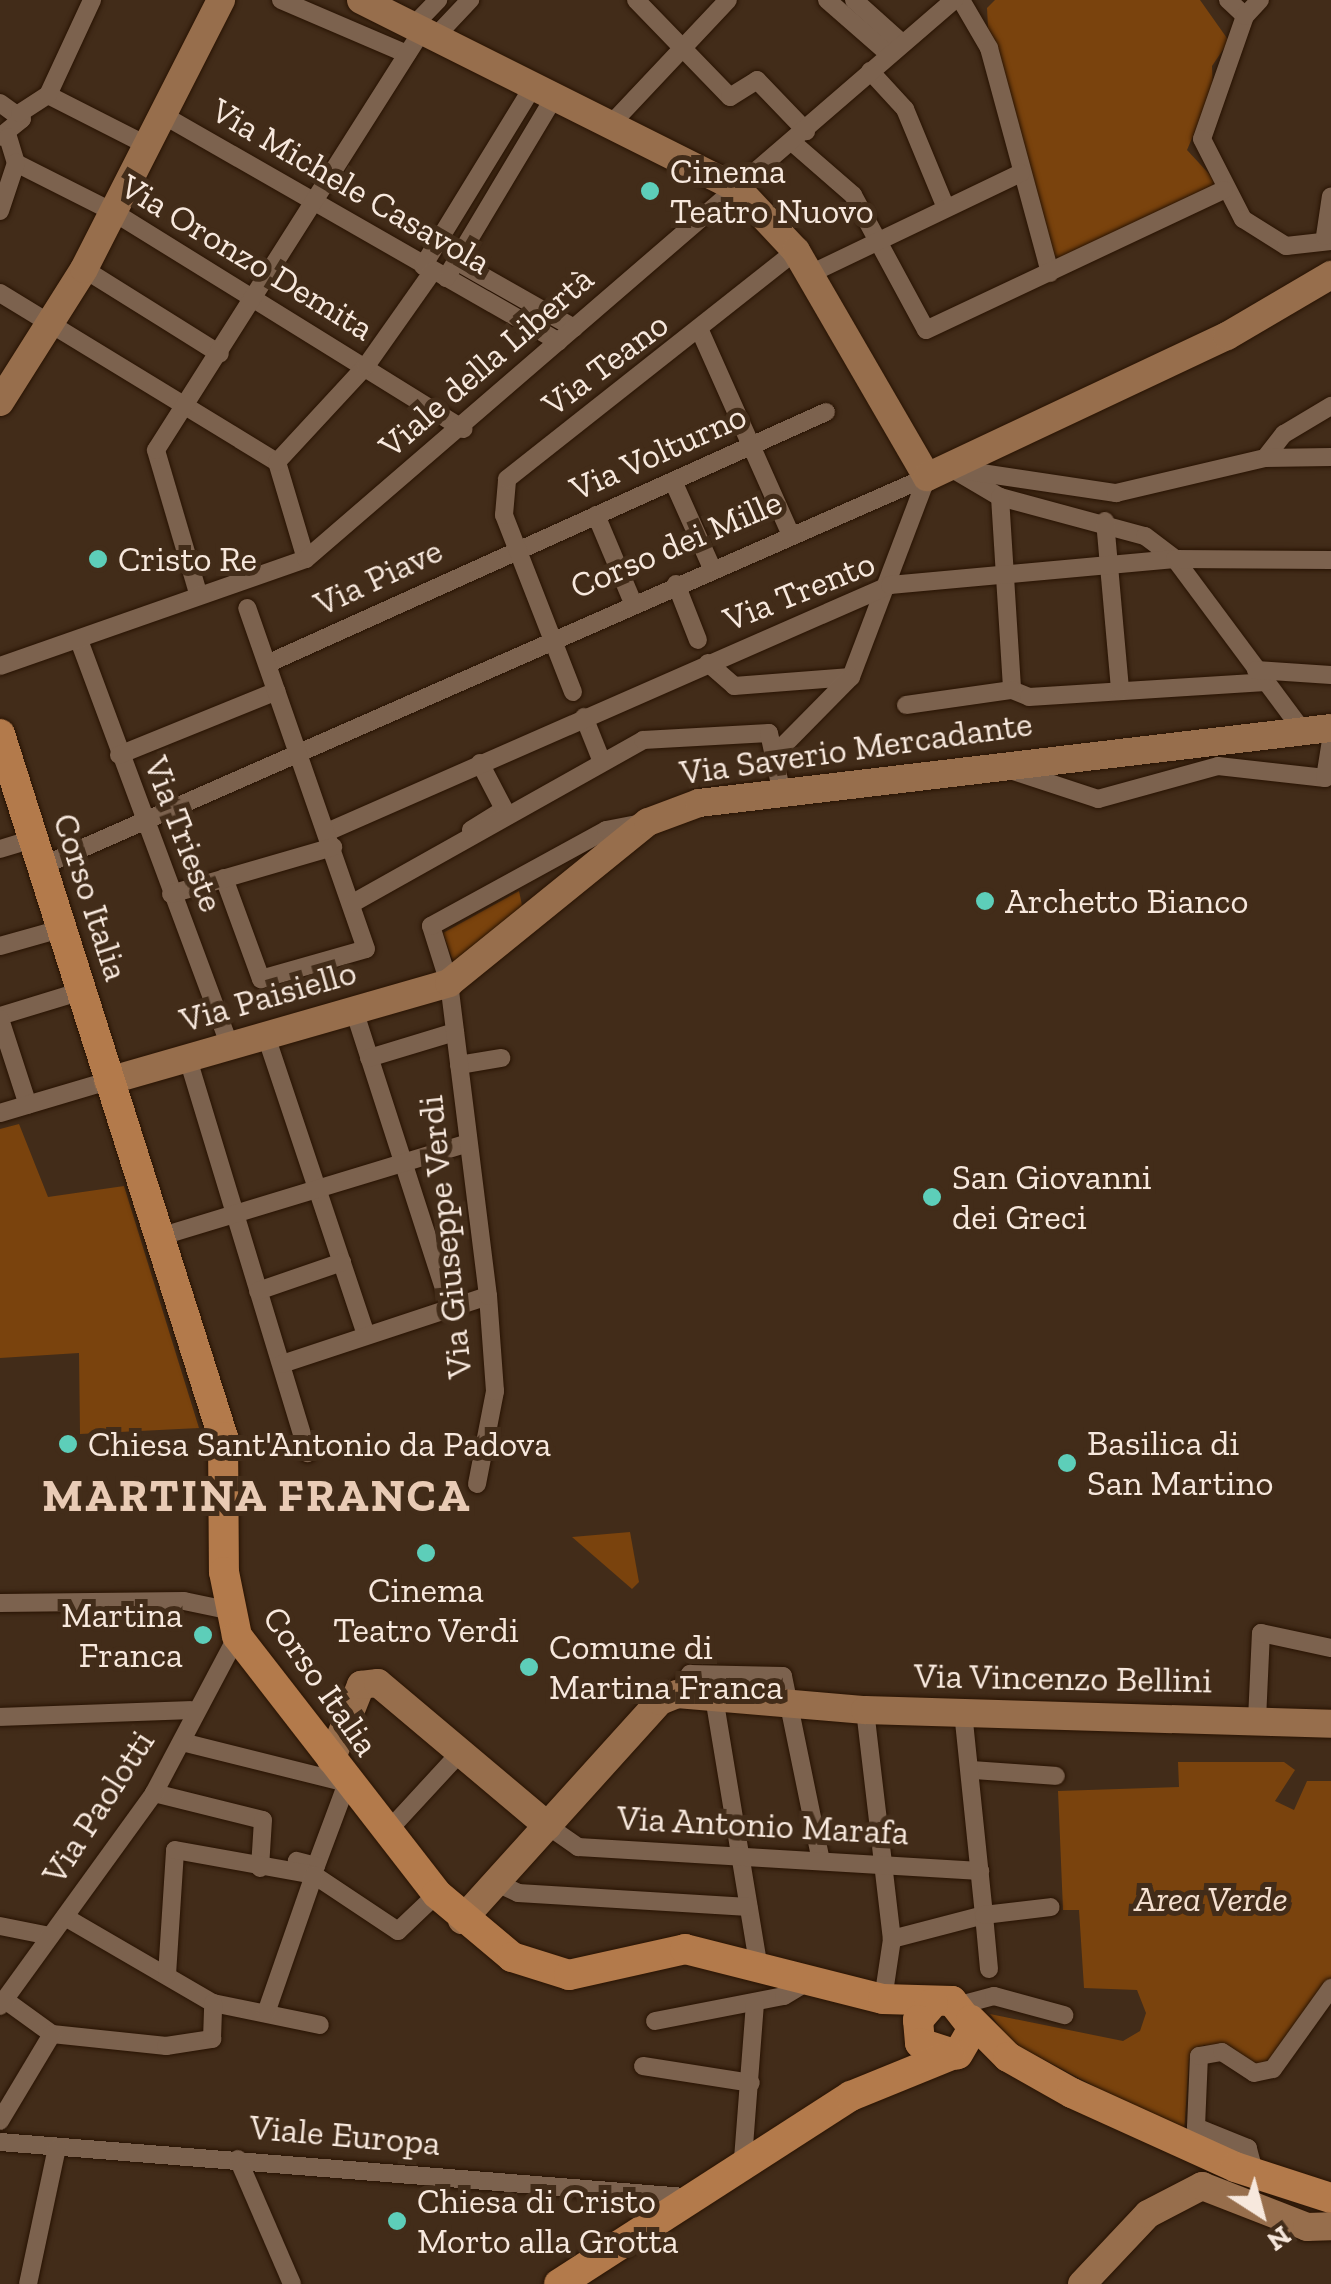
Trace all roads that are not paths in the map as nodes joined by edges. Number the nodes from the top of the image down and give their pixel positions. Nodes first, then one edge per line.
1 (92, 0) edge
2 (221, 0) edge
3 (281, 0) edge
4 (361, 0) edge
5 (438, 0) edge
6 (470, 0) edge
7 (636, 0) edge
8 (728, 0) edge
9 (827, 0) edge
10 (854, 0) edge
11 (957, 0) edge
12 (1228, 0) edge
13 (1260, 0) edge
14 (1245, 16) junction
15 (425, 30) junction
16 (895, 49) junction
17 (682, 50) junction
18 (408, 54) junction
19 (870, 71) junction
20 (546, 88) junction
21 (48, 95) junction
22 (0, 102) edge
23 (20, 113) junction
24 (163, 116) junction
25 (614, 121) junction
26 (799, 136) junction
27 (4, 137) edge
28 (148, 146) junction
29 (16, 163) junction
30 (1021, 172) junction
31 (736, 188) junction
32 (1224, 190) junction
33 (1331, 196) edge
34 (314, 206) junction
35 (946, 208) junction
36 (0, 211) edge
37 (114, 213) junction
38 (1328, 238) edge
39 (875, 242) junction
40 (803, 263) junction
41 (84, 269) junction
42 (439, 269) junction
43 (1050, 272) junction
44 (1331, 274) edge
45 (0, 294) edge
46 (257, 298) junction
47 (52, 323) junction
48 (574, 328) junction
49 (701, 333) junction
50 (559, 342) junction
51 (220, 354) junction
52 (366, 366) junction
53 (5, 391) edge
54 (1331, 406) edge
55 (186, 407) junction
56 (826, 412) dead end
57 (463, 428) junction
58 (752, 446) junction
59 (1331, 457) edge
60 (1265, 458) junction
61 (277, 462) junction
62 (938, 472) junction
63 (673, 481) junction
64 (1000, 496) junction
65 (596, 515) junction
66 (1105, 521) junction
67 (792, 534) junction
68 (515, 550) junction
69 (306, 559) junction
70 (1175, 560) junction
71 (1331, 560) edge
72 (1108, 566) junction
73 (712, 568) junction
74 (1006, 576) junction
75 (676, 584) junction
76 (890, 585) junction
77 (198, 593) junction
78 (633, 603) junction
79 (247, 608) dead end
80 (550, 638) junction
81 (698, 640) dead end
82 (80, 643) junction
83 (708, 663) junction
84 (269, 664) junction
85 (0, 666) edge
86 (1331, 675) edge
87 (1261, 676) junction
88 (851, 677) junction
89 (1120, 689) junction
90 (277, 690) junction
91 (574, 692) dead end
92 (1020, 694) junction
93 (906, 705) dead end
94 (584, 718) junction
95 (1299, 726) junction
96 (1331, 728) edge
97 (0, 734) edge
98 (1331, 740) edge
99 (301, 750) junction
100 (778, 750) junction
101 (1217, 754) junction
102 (119, 755) junction
103 (602, 762) junction
104 (480, 763) junction
105 (993, 764) junction
106 (782, 794) junction
107 (144, 820) junction
108 (648, 822) junction
109 (330, 840) junction
110 (0, 849) edge
111 (37, 852) junction
112 (437, 852) junction
113 (224, 878) junction
114 (171, 894) junction
115 (353, 903) junction
116 (64, 928) junction
117 (0, 946) edge
118 (450, 983) junction
119 (82, 991) junction
120 (354, 1010) junction
121 (0, 1017) edge
122 (455, 1032) junction
123 (266, 1036) junction
124 (230, 1046) junction
125 (368, 1058) junction
126 (501, 1058) dead end
127 (188, 1059) junction
128 (459, 1065) junction
129 (108, 1081) junction
130 (28, 1106) junction
131 (0, 1113) edge
132 (468, 1143) junction
133 (400, 1162) junction
134 (317, 1188) junction
135 (234, 1214) junction
136 (159, 1237) junction
137 (342, 1262) junction
138 (258, 1291) junction
139 (488, 1296) junction
140 (450, 1308) junction
141 (366, 1334) junction
142 (282, 1364) junction
143 (308, 1453) dead end
144 (478, 1484) dead end
145 (0, 1603) edge
146 (232, 1623) junction
147 (1331, 1648) edge
148 (677, 1694) junction
149 (714, 1697) junction
150 (793, 1701) junction
151 (191, 1710) junction
152 (865, 1710) junction
153 (963, 1714) junction
154 (0, 1717) edge
155 (1257, 1720) junction
156 (1331, 1724) edge
157 (182, 1742) junction
158 (458, 1754) junction
159 (973, 1770) junction
160 (339, 1771) junction
161 (1056, 1776) dead end
162 (154, 1793) junction
163 (548, 1826) junction
164 (386, 1833) junction
165 (740, 1850) junction
166 (820, 1856) junction
167 (882, 1864) junction
168 (260, 1868) junction
169 (980, 1870) junction
170 (285, 1871) junction
171 (314, 1875) junction
172 (497, 1883) junction
173 (437, 1894) junction
174 (749, 1906) junction
175 (1050, 1907) dead end
176 (984, 1915) junction
177 (64, 1917) junction
178 (462, 1920) junction
179 (0, 1926) edge
180 (50, 1936) junction
181 (892, 1938) junction
182 (758, 1963) junction
183 (989, 1969) dead end
184 (166, 1974) junction
185 (809, 1981) junction
186 (1330, 1990) edge
187 (882, 1999) junction
188 (755, 2002) junction
189 (2, 2003) edge
190 (213, 2003) junction
191 (266, 2013) junction
192 (1064, 2015) dead end
193 (940, 2018) junction
194 (655, 2021) dead end
195 (320, 2025) dead end
196 (52, 2034) junction
197 (953, 2055) junction
198 (1008, 2057) junction
199 (643, 2066) dead end
200 (751, 2083) junction
201 (851, 2096) junction
202 (0, 2121) edge
203 (0, 2142) edge
204 (57, 2148) junction
205 (238, 2159) junction
206 (743, 2159) junction
207 (1255, 2175) junction
208 (685, 2198) junction
209 (1331, 2198) edge
210 (1331, 2226) edge
211 (28, 2284) edge
212 (292, 2284) edge
213 (559, 2284) edge
214 (1082, 2284) edge

1 - 21 street
2 - 24 street
3 - 18 street
4 - 15 street
5 - 15 street
6 - 15 street
7 - 17 street
8 - 17 street
9 - 16 street
10 - 16 street
11 - 16 street, Viale della Libertà
11 - 30 street
12 - 14 street
13 - 14 street
14 - 32 street
15 - 18 street
15 - 20 street
16 - 19 street, Viale della Libertà
17 - 25 street
17 - 26 street
18 - 34 street
19 - 26 street, Viale della Libertà
19 - 35 street
20 - 25 street
20 - 42 street
20 - 42 street
21 - 23 street
21 - 28 street
22 - 23 street
23 - 27 street
24 - 28 street
24 - 34 street, Via Michele Casavola
25 - 31 street
26 - 31 street, Viale della Libertà
26 - 39 street
27 - 29 street
28 - 37 street
29 - 36 street
29 - 37 street, Via Oronzo Demita
30 - 35 street, Via Teano
30 - 43 street
31 - 40 street
31 - 48 street, Viale della Libertà
32 - 38 street
32 - 43 street
33 - 38 street
34 - 42 street, Via Michele Casavola
34 - 46 street
35 - 39 street, Via Teano
37 - 41 street
37 - 46 street, Via Oronzo Demita
39 - 40 street, Via Teano
39 - 43 street
40 - 49 street, Via Teano
40 - 62 street
41 - 47 street
41 - 51 street
42 - 48 street, Via Michele Casavola
42 - 50 street, Via Michele Casavola
42 - 52 street
44 - 62 street, Corso dei Mille
45 - 47 street
46 - 51 street
46 - 52 street, Via Oronzo Demita
47 - 53 street
47 - 55 street
48 - 50 street, Viale della Libertà
49 - 58 street
49 - 68 street, Via Teano
50 - 57 street, Viale della Libertà
51 - 55 street
52 - 57 street, Via Oronzo Demita
52 - 61 street
54 - 60 street
55 - 61 street
55 - 77 street
56 - 58 street, Via Volturno
57 - 69 street, Viale della Libertà
58 - 63 street, Via Volturno
58 - 67 street
59 - 60 street
60 - 62 street
61 - 69 street
62 - 64 street
62 - 67 street, Corso dei Mille
62 - 76 street
63 - 65 street, Via Volturno
63 - 73 street
64 - 66 street
64 - 74 street
65 - 68 street, Via Volturno
65 - 78 street
66 - 70 street
66 - 72 street
67 - 73 street, Corso dei Mille
68 - 80 street
68 - 84 street, Via Piave
69 - 77 street, Viale della Libertà
70 - 71 street, Via Trento
70 - 72 street, Via Trento
70 - 87 street
72 - 74 street, Via Trento
72 - 89 street
73 - 75 street, Corso dei Mille
74 - 76 street, Via Trento
74 - 92 street
75 - 78 street, Corso dei Mille
75 - 81 street
76 - 83 street, Via Trento
76 - 88 street
77 - 82 street, Viale della Libertà
78 - 80 street, Corso dei Mille
79 - 84 street
80 - 91 street
80 - 99 street, Corso dei Mille
82 - 85 street, Viale della Libertà
82 - 102 street, Via Trieste
83 - 88 street
83 - 94 street, Via Trento
84 - 90 street
86 - 87 street
87 - 89 street
87 - 95 street
88 - 100 street
89 - 92 street
90 - 99 street
90 - 102 street
92 - 93 street
94 - 103 street
94 - 104 street, Via Trento
95 - 96 street, Via Saverio Mercadante
95 - 101 street, Via Saverio Mercadante
97 - 111 main road, Corso Italia
98 - 101 street
99 - 107 street, Corso dei Mille
99 - 109 street
100 - 103 street
100 - 106 street
101 - 105 street, Via Saverio Mercadante
101 - 105 street
102 - 107 street, Via Trieste
103 - 112 street
104 - 109 street, Via Trento
104 - 112 street
105 - 106 street, Via Saverio Mercadante
106 - 108 street, Via Saverio Mercadante
107 - 111 street, Corso dei Mille
107 - 114 street, Via Trieste
108 - 118 street, Via Saverio Mercadante
108 - 118 street, Via Giuseppe Verdi
109 - 113 street, Via Trento
109 - 115 street
110 - 111 street, Corso dei Mille
111 - 116 main road, Corso Italia
112 - 115 street
113 - 114 street, Via Trento
113 - 115 street
114 - 124 street, Via Trieste
116 - 117 street
116 - 119 main road, Corso Italia
118 - 120 street, Via Paisiello
118 - 122 street, Via Giuseppe Verdi
119 - 121 street
119 - 129 main road, Corso Italia
120 - 123 street, Via Paisiello
120 - 125 street
121 - 130 street
122 - 125 street
122 - 128 street, Via Giuseppe Verdi
123 - 124 street, Via Paisiello
123 - 134 street
124 - 127 street, Via Paisiello
125 - 133 street
126 - 128 street
127 - 129 street, Via Paisiello
127 - 135 street
128 - 132 street, Via Giuseppe Verdi
129 - 130 street
129 - 136 main road, Corso Italia
130 - 131 street
132 - 133 street
132 - 139 street, Via Giuseppe Verdi
133 - 134 street
133 - 140 street
134 - 135 street
134 - 137 street
135 - 136 street
135 - 138 street
136 - 146 main road, Corso Italia
137 - 138 street
137 - 141 street
138 - 142 street
139 - 140 street
139 - 144 street, Via Giuseppe Verdi
140 - 141 street
141 - 142 street
142 - 143 street
145 - 146 street
146 - 151 street, Via Paolotti
146 - 160 main road, Corso Italia
147 - 155 street
148 - 149 street, Via Vincenzo Bellini
148 - 150 street
148 - 163 street
149 - 150 street, Via Vincenzo Bellini
149 - 165 street
150 - 152 street, Via Vincenzo Bellini
150 - 166 street
151 - 154 street
151 - 157 street, Via Paolotti
152 - 153 street, Via Vincenzo Bellini
152 - 167 street
153 - 155 street, Via Vincenzo Bellini
153 - 159 street
155 - 156 street, Via Vincenzo Bellini
157 - 160 street
157 - 162 street, Via Paolotti
158 - 160 street
158 - 163 street
158 - 164 street
159 - 161 street
159 - 169 street
160 - 164 main road, Corso Italia
160 - 170 street
162 - 168 street
162 - 177 street, Via Paolotti
163 - 165 street, Via Antonio Marafa
163 - 172 street
164 - 173 main road, Corso Italia
165 - 166 street, Via Antonio Marafa
165 - 174 street
166 - 167 street, Via Antonio Marafa
167 - 169 street, Via Antonio Marafa
167 - 181 street
168 - 170 street
168 - 184 street
169 - 176 street
170 - 171 street
171 - 173 street
171 - 191 street
172 - 174 street
172 - 178 street
173 - 178 main road, Corso Italia
174 - 182 street
175 - 176 street
176 - 181 street
176 - 183 street
177 - 180 street, Via Paolotti
177 - 184 street
178 - 182 main road, Corso Italia
179 - 180 street
180 - 189 street, Via Paolotti
181 - 187 street
182 - 185 main road, Corso Italia
184 - 190 street
185 - 187 main road, Corso Italia
185 - 188 street
186 - 207 street
187 - 193 main road, Corso Italia
188 - 194 street
188 - 200 street
189 - 196 street
190 - 191 street
190 - 196 street
191 - 195 street
192 - 193 street
193 - 197 main road
193 - 197 main road
193 - 198 main road
193 - 201 main road
196 - 202 street
197 - 198 main road
197 - 201 main road
198 - 207 main road
199 - 200 street
200 - 206 street
201 - 206 main road
203 - 204 street, Viale Europa
204 - 205 street, Viale Europa
204 - 211 street
205 - 208 street, Viale Europa
205 - 212 street
206 - 208 main road
207 - 209 main road
208 - 213 main road
210 - 214 street

